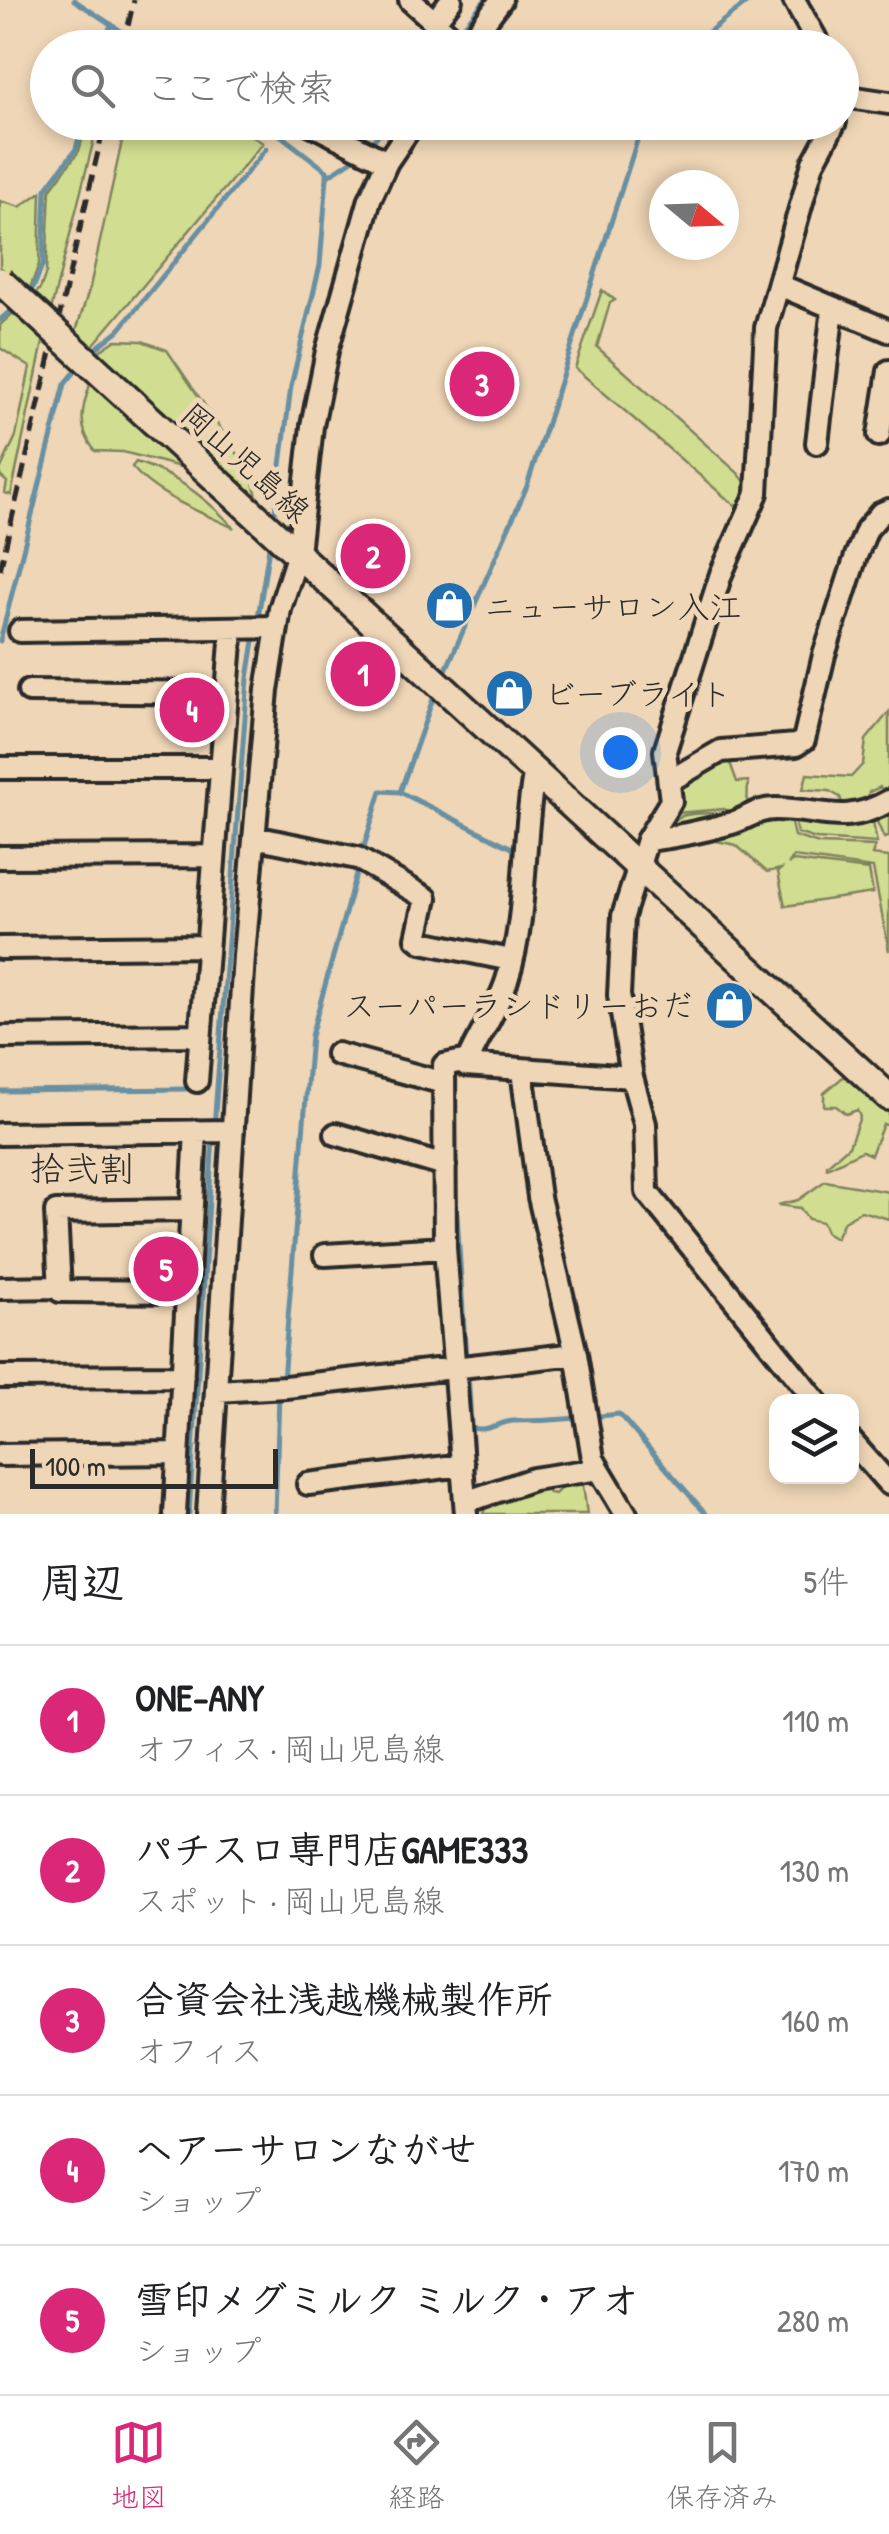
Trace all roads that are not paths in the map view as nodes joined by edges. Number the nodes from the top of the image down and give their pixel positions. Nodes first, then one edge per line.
1 (410, 0) edge
2 (501, 0) edge
3 (794, 0) edge
4 (451, 28) edge
5 (811, 30) edge
6 (859, 97) edge
7 (886, 98) edge
8 (343, 140) edge
9 (392, 140) edge
10 (826, 140) edge
11 (373, 155) junction
12 (0, 281) edge
13 (779, 285) junction
14 (833, 308) junction
15 (889, 331) edge
16 (889, 371) edge
17 (879, 435) dead end
18 (817, 443) dead end
19 (889, 510) edge
20 (292, 548) junction
21 (257, 627) junction
22 (20, 632) dead end
23 (29, 691) dead end
24 (226, 692) junction
25 (0, 768) edge
26 (221, 768) junction
27 (535, 770) junction
28 (671, 780) junction
29 (889, 801) edge
30 (254, 836) junction
31 (647, 840) junction
32 (214, 856) junction
33 (0, 857) edge
34 (638, 866) junction
35 (207, 946) junction
36 (0, 948) edge
37 (506, 959) junction
38 (200, 1036) junction
39 (0, 1038) edge
40 (337, 1054) dead end
41 (461, 1062) junction
42 (522, 1071) junction
43 (632, 1077) junction
44 (197, 1082) dead end
45 (444, 1084) junction
46 (889, 1097) edge
47 (214, 1131) junction
48 (0, 1134) edge
49 (336, 1134) dead end
50 (445, 1166) junction
51 (192, 1210) junction
52 (446, 1248) junction
53 (324, 1254) dead end
54 (58, 1287) junction
55 (0, 1288) edge
56 (188, 1292) junction
57 (576, 1354) junction
58 (464, 1366) junction
59 (183, 1376) junction
60 (0, 1377) edge
61 (811, 1394) edge
62 (203, 1398) junction
63 (859, 1450) edge
64 (178, 1452) junction
65 (0, 1455) edge
66 (463, 1465) junction
67 (599, 1470) junction
68 (308, 1484) dead end
69 (889, 1484) edge
70 (470, 1502) edge
71 (175, 1514) edge
72 (208, 1514) edge
73 (626, 1514) edge

1 - 4 street
2 - 4 street
3 - 5 street
6 - 7 street
8 - 11 street
9 - 11 street
10 - 13 street
11 - 20 street
12 - 20 main road, 岡山児島線, bridge
13 - 14 street
13 - 28 street
14 - 15 street
14 - 18 street
16 - 17 street
19 - 28 street
20 - 21 street
20 - 27 main road, 岡山児島線
21 - 22 street
21 - 24 street
21 - 30 street
23 - 24 street
24 - 26 street
25 - 26 street
26 - 32 street
27 - 34 main road, 岡山児島線
27 - 37 street
28 - 31 street
29 - 31 street
30 - 37 street
30 - 47 street
31 - 34 street
32 - 33 street
32 - 35 street
34 - 43 street
34 - 46 main road, 岡山児島線
35 - 36 street
35 - 38 street
37 - 41 street
38 - 39 street
38 - 44 street
40 - 45 street
41 - 42 street
41 - 45 street
42 - 43 street
42 - 57 street
43 - 61 street
45 - 50 street
47 - 48 street
47 - 51 street
47 - 62 street
49 - 50 street
50 - 52 street
51 - 54 street
51 - 56 street
52 - 53 street
52 - 58 street
54 - 55 street
54 - 56 street
56 - 59 street
57 - 58 street
57 - 67 street
58 - 62 street
58 - 66 street
59 - 60 street
59 - 62 street
62 - 64 street
62 - 72 street
63 - 69 street
64 - 65 street
64 - 71 street
66 - 68 street
66 - 70 street
67 - 70 street
67 - 73 street

